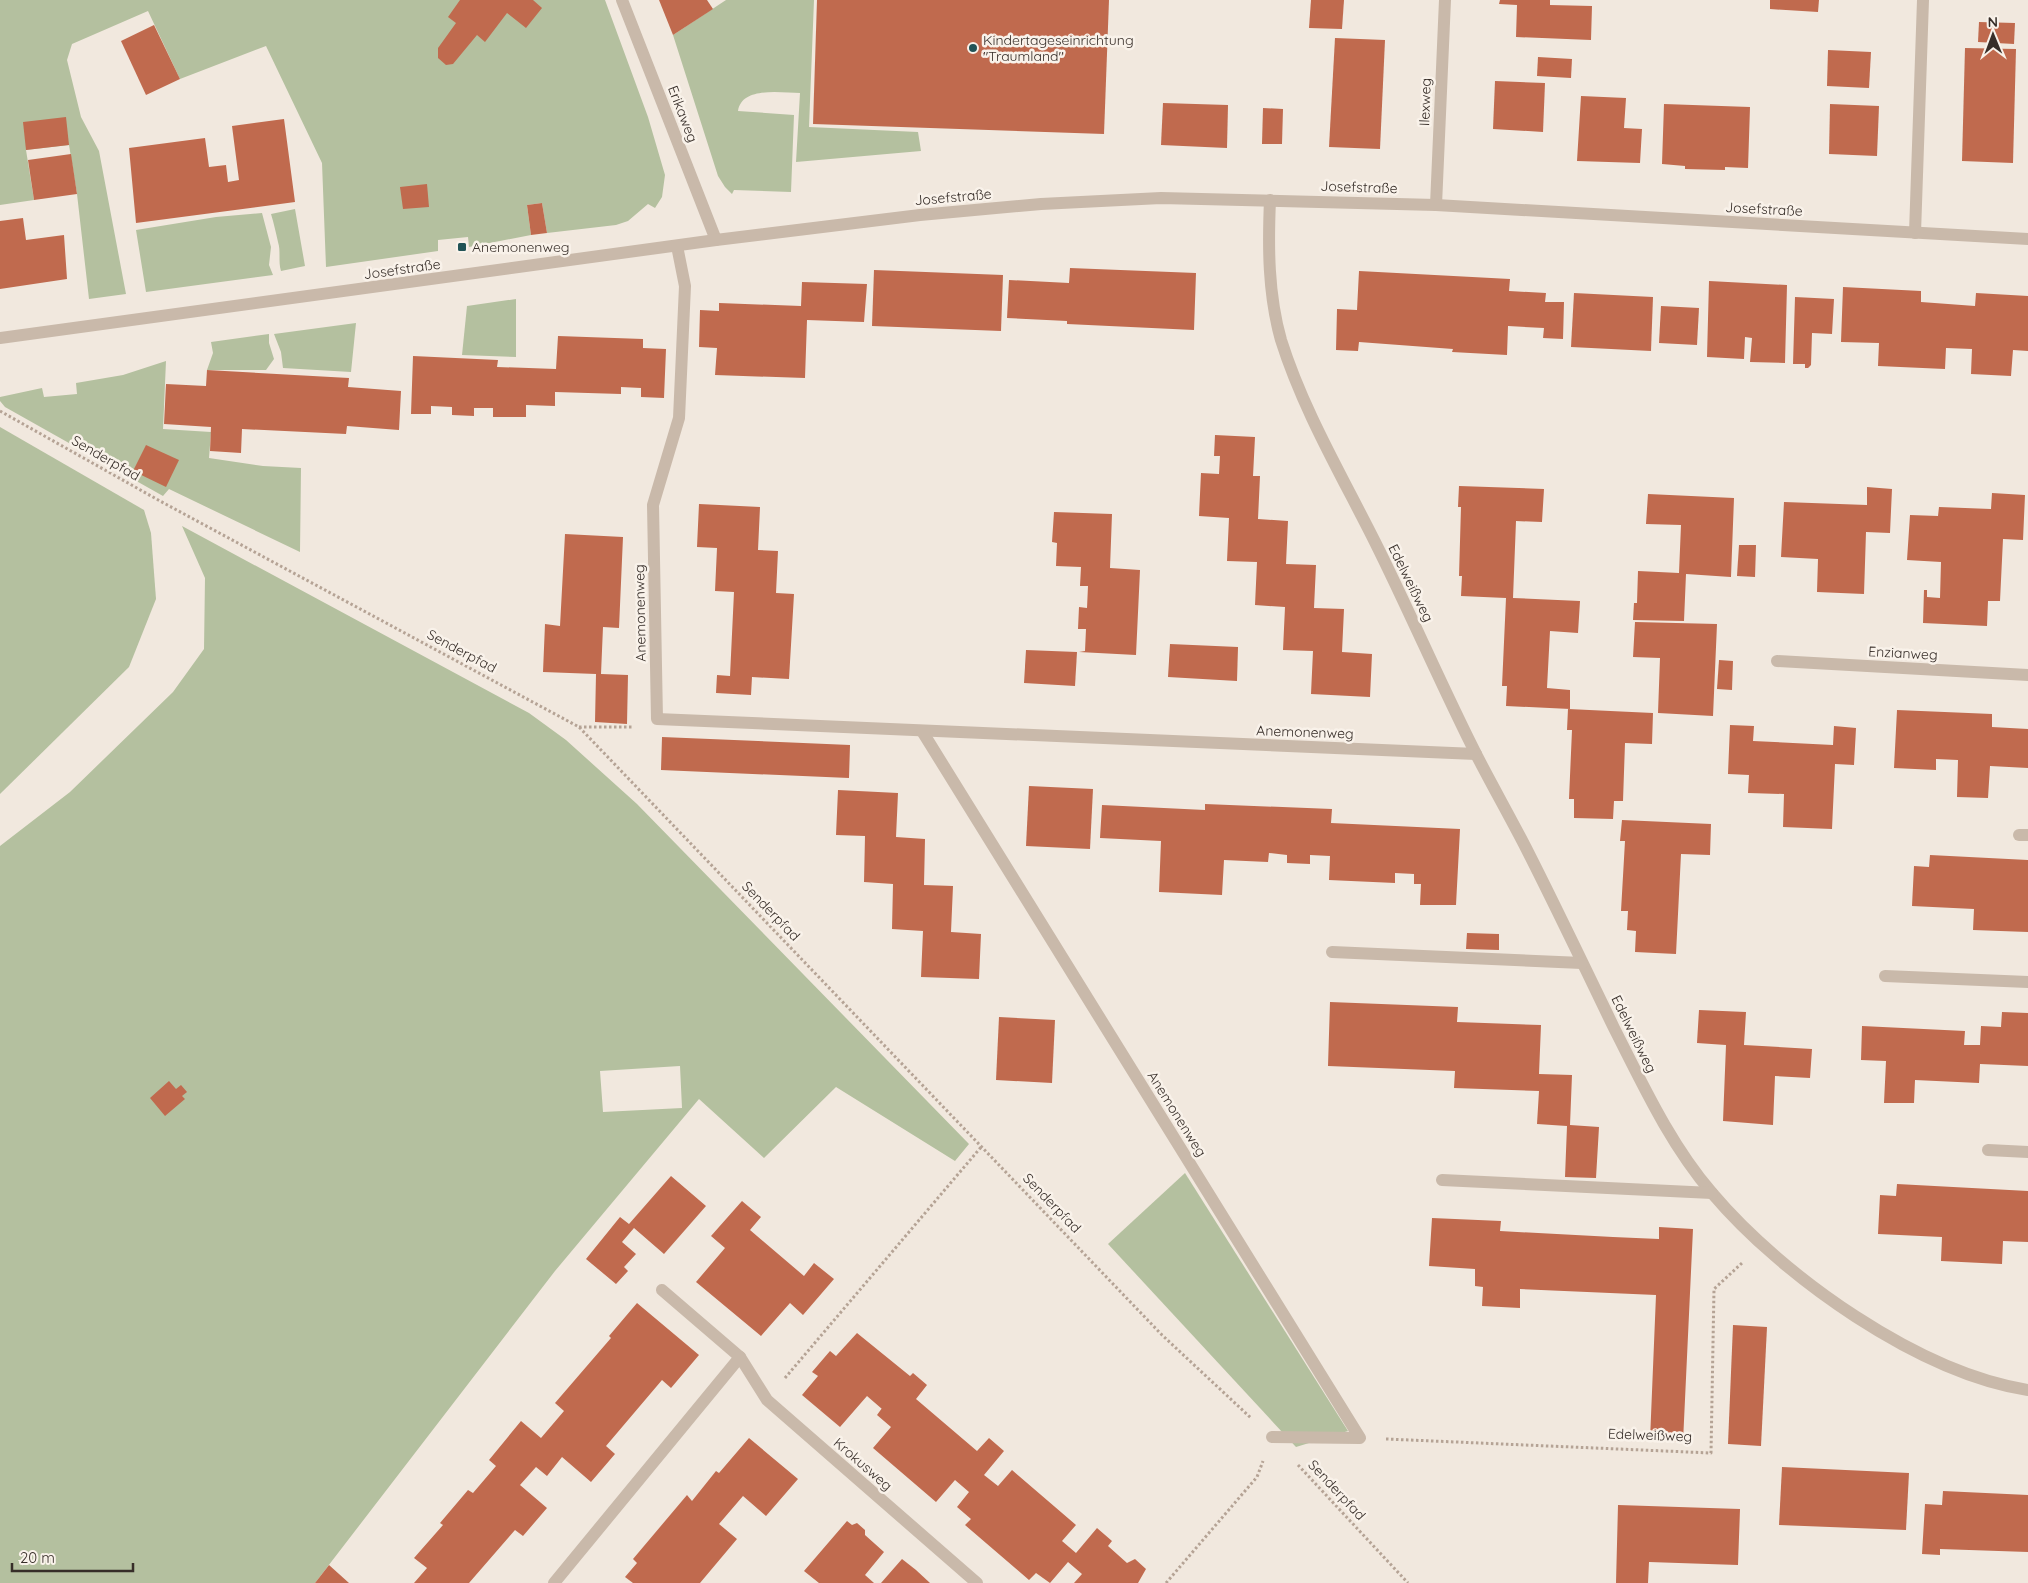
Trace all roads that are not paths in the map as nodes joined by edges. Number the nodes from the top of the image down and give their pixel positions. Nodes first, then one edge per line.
1 (622, 0) edge
2 (1445, 0) edge
3 (1923, 0) edge
4 (1270, 200) junction
5 (1436, 205) junction
6 (1915, 233) junction
7 (716, 240) junction
8 (2028, 240) edge
9 (677, 246) junction
10 (0, 338) edge
11 (1777, 661) dead end
12 (2028, 675) edge
13 (922, 731) junction
14 (1476, 754) junction
15 (1332, 952) dead end
16 (1582, 963) junction
17 (1885, 976) dead end
18 (2028, 982) edge
19 (1988, 1150) dead end
20 (2028, 1152) edge
21 (1442, 1180) dead end
22 (1712, 1193) junction
23 (662, 1290) dead end
24 (740, 1357) junction
25 (2028, 1390) edge
26 (1272, 1437) road end
27 (560, 1581) edge
28 (977, 1583) edge

1 - 7 street, Erikaweg
2 - 5 street, Ilexweg
3 - 6 street
4 - 5 street, Josefstraße
4 - 7 street, Josefstraße
4 - 14 street, Edelweißweg
5 - 6 street, Josefstraße
6 - 8 street, Josefstraße
7 - 9 street, Josefstraße
9 - 10 street, Josefstraße
9 - 13 street, Anemonenweg
11 - 12 street, Enzianweg
13 - 14 street, Anemonenweg
13 - 26 street, Anemonenweg
14 - 16 street, Edelweißweg
15 - 16 street
16 - 22 street, Edelweißweg
17 - 18 street
19 - 20 street
21 - 22 street
22 - 25 street, Edelweißweg
23 - 24 street, Krokusweg
24 - 27 street
24 - 28 street, Krokusweg

